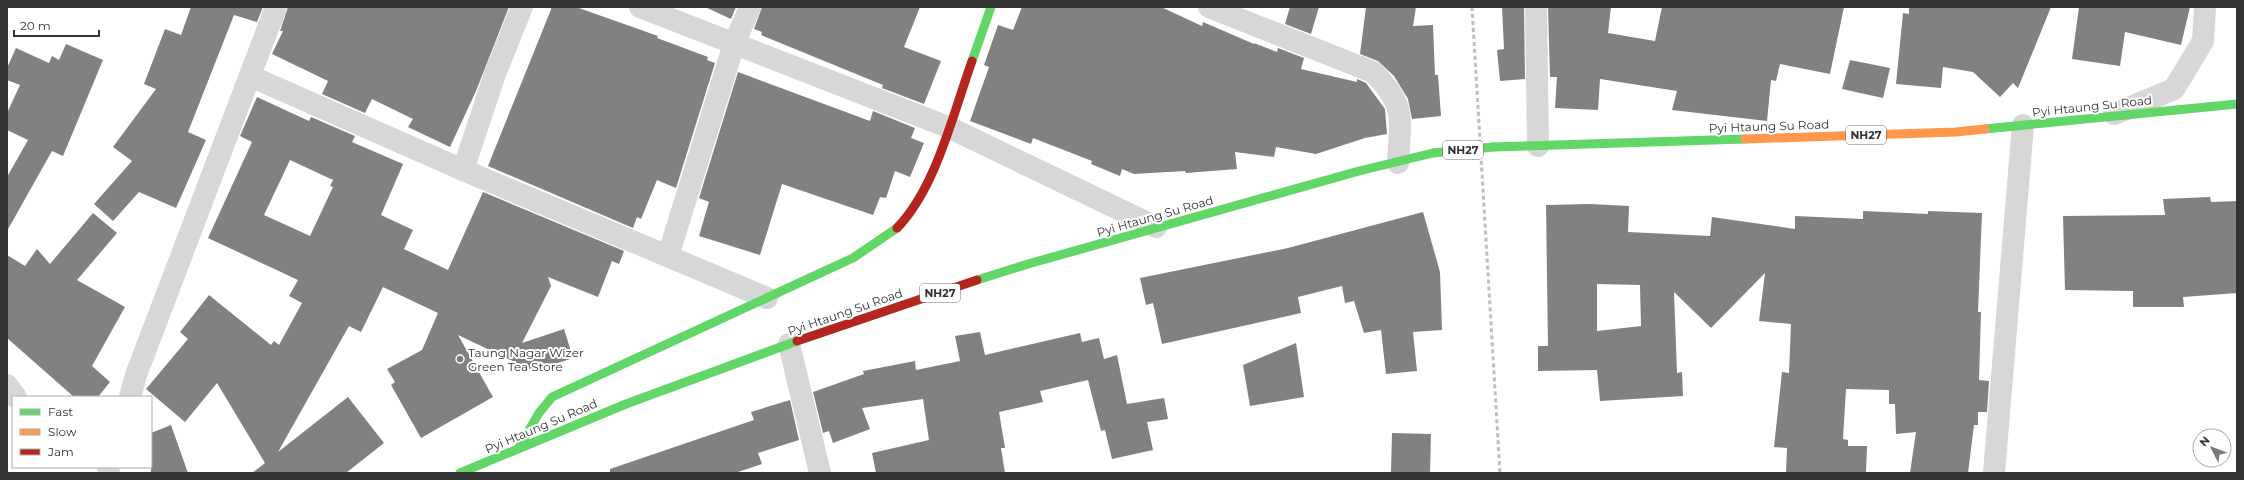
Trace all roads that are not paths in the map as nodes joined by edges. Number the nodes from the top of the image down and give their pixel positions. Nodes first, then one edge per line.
1 (276, 7) edge
2 (522, 7) edge
3 (640, 7) edge
4 (750, 7) edge
5 (991, 7) edge
6 (1209, 7) edge
7 (1536, 7) edge
8 (2206, 7) edge
9 (734, 44) junction
10 (250, 76) junction
11 (2237, 104) edge
12 (2106, 117) junction
13 (2023, 125) junction
14 (948, 126) junction
15 (1538, 146) junction
16 (1398, 163) junction
17 (463, 170) junction
18 (1156, 227) junction
19 (668, 256) junction
20 (767, 298) junction
21 (789, 344) junction
22 (7, 385) edge
23 (15, 396) edge
24 (130, 396) edge
25 (518, 449) junction
26 (460, 473) edge
27 (820, 473) edge
28 (1994, 473) edge

1 - 10 street
2 - 17 street
3 - 9 street
4 - 9 street
5 - 14 main road
6 - 16 street
7 - 15 street
8 - 12 street
9 - 14 street
9 - 19 street
10 - 17 street
10 - 24 street
11 - 12 main road, Pyi Htaung Su Road / NH27
12 - 13 main road, Pyi Htaung Su Road / NH27
13 - 15 main road, Pyi Htaung Su Road / NH27
13 - 28 street
14 - 18 street
14 - 20 main road
15 - 16 main road, Pyi Htaung Su Road / NH27, bridge
16 - 18 main road, Pyi Htaung Su Road / NH27
17 - 19 street
18 - 21 main road, Pyi Htaung Su Road / NH27
19 - 20 street
20 - 25 main road
21 - 25 main road, Pyi Htaung Su Road / NH27
21 - 27 street
22 - 23 street
25 - 26 main road, Pyi Htaung Su Road / NH27

